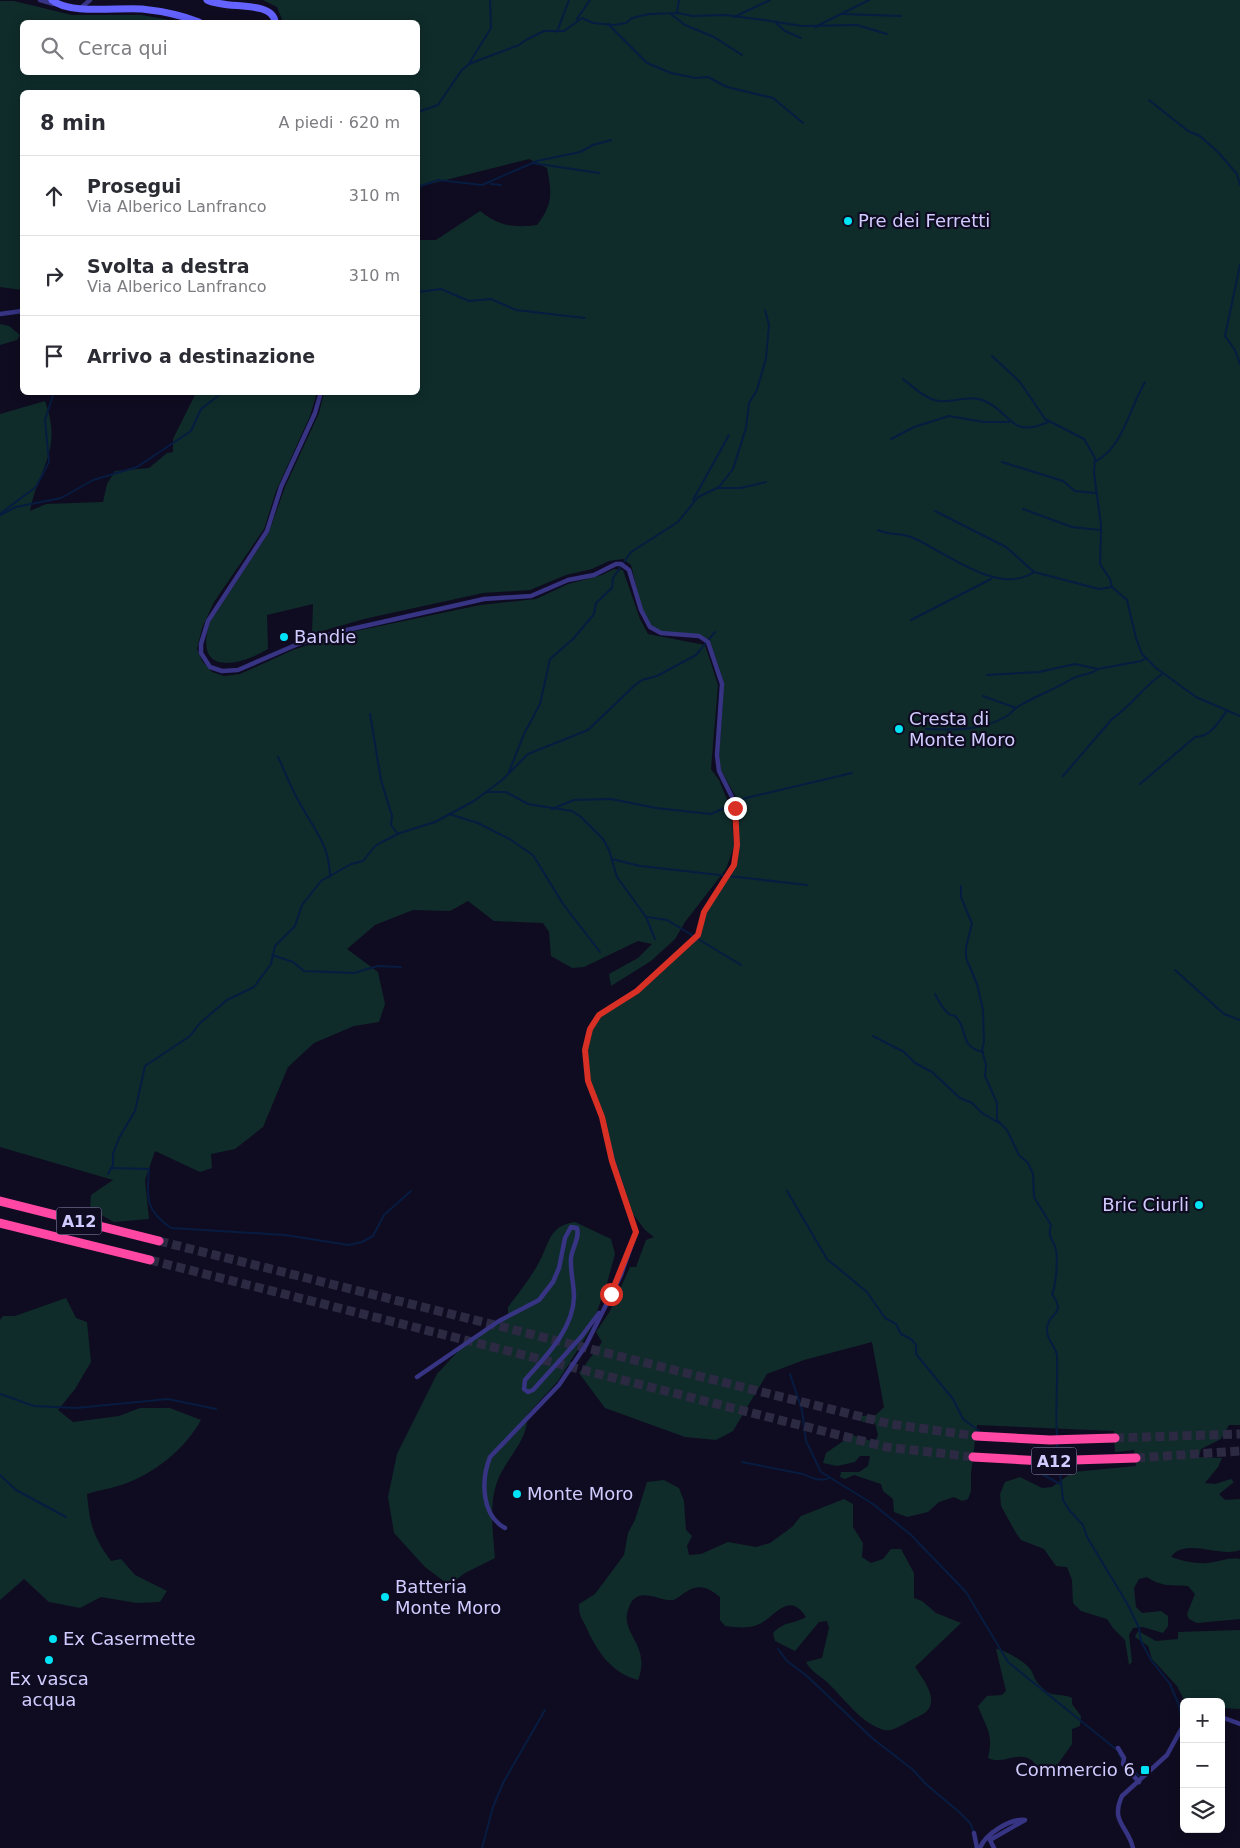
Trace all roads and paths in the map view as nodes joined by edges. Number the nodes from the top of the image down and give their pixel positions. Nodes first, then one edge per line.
1 (40, 0) edge
2 (90, 0) edge
3 (207, 0) edge
4 (55, 2) edge
5 (82, 7) junction
6 (191, 20) edge
7 (275, 20) edge
8 (20, 311) edge
9 (0, 314) edge
10 (319, 395) edge
11 (0, 1201) edge
12 (0, 1223) edge
13 (159, 1241) tunnel mouth
14 (150, 1260) tunnel mouth
15 (606, 1304) junction
16 (417, 1377) dead end
17 (976, 1436) tunnel mouth
18 (1115, 1438) tunnel mouth
19 (973, 1457) tunnel mouth
20 (1136, 1458) tunnel mouth
21 (505, 1528) dead end
22 (1225, 1719) edge
23 (1240, 1724) edge
24 (1180, 1731) edge
25 (1118, 1748) dead end
26 (1138, 1782) junction
27 (974, 1833) dead end
28 (978, 1848) edge
29 (994, 1848) edge
30 (1133, 1848) edge

1 - 4 street
2 - 5 street
3 - 7 main road
4 - 5 main road
5 - 6 main road
8 - 9 street
10 - 15 street
11 - 13 highway, A12
12 - 14 highway, A12
15 - 16 street
15 - 21 street
17 - 18 highway, A12
19 - 20 highway, A12
22 - 23 street
24 - 26 street
25 - 26 street
26 - 30 street
27 - 28 street
28 - 29 street

